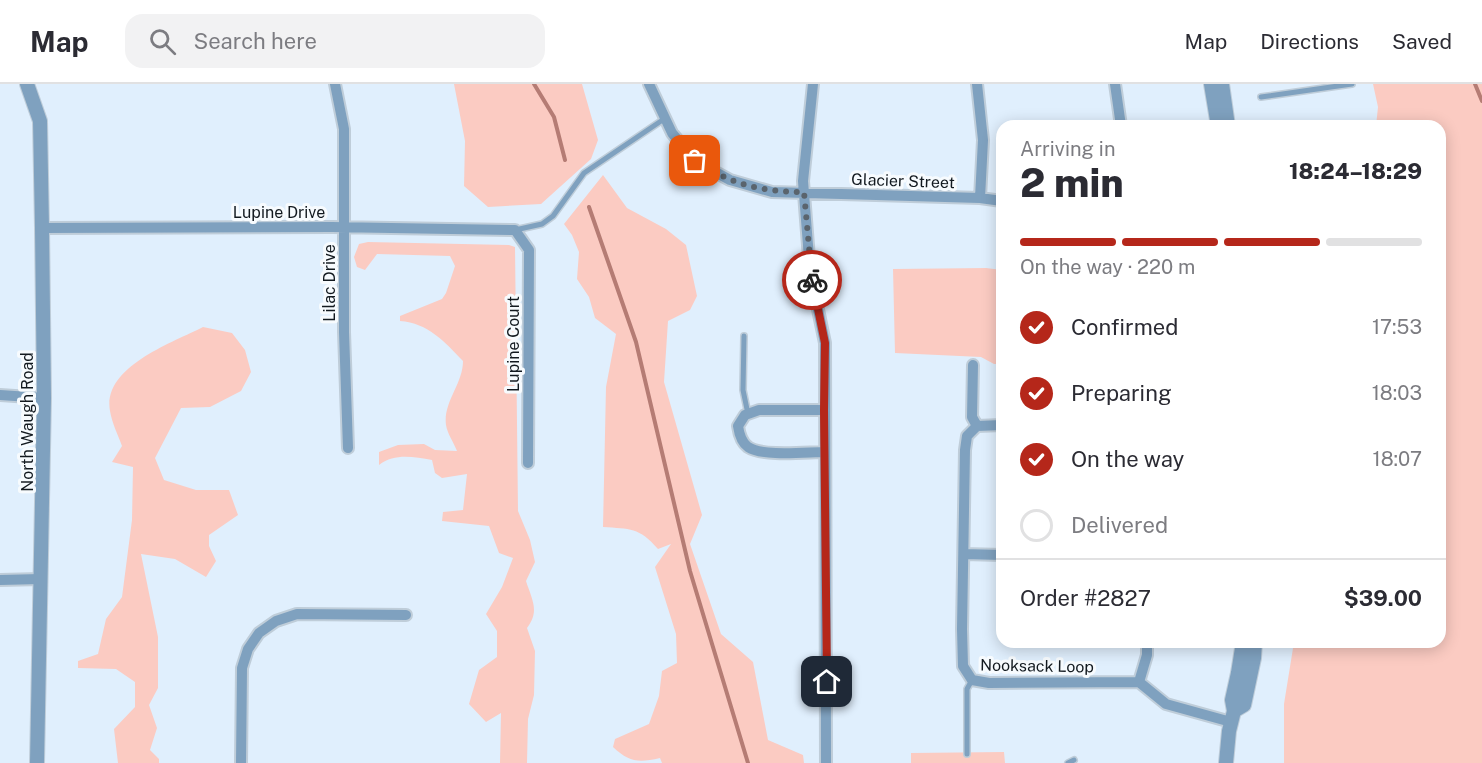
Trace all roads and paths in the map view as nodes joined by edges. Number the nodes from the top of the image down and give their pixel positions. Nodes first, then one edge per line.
1 (27, 84) edge
2 (335, 84) edge
3 (649, 84) edge
4 (813, 84) edge
5 (977, 84) edge
6 (1115, 84) edge
7 (1211, 84) edge
8 (1222, 84) edge
9 (1307, 84) edge
10 (1352, 84) edge
11 (1308, 91) junction
12 (1261, 98) dead end
13 (664, 119) junction
14 (1119, 120) edge
15 (1217, 120) edge
16 (1227, 120) edge
17 (804, 192) junction
18 (980, 198) junction
19 (996, 200) edge
20 (345, 227) junction
21 (42, 228) junction
22 (515, 230) junction
23 (744, 336) dead end
24 (973, 365) dead end
25 (0, 395) edge
26 (44, 398) junction
27 (824, 410) junction
28 (748, 414) junction
29 (996, 425) edge
30 (977, 426) junction
31 (348, 448) dead end
32 (825, 452) junction
33 (528, 463) dead end
34 (963, 554) junction
35 (996, 555) edge
36 (41, 579) junction
37 (0, 580) edge
38 (406, 615) dead end
39 (1147, 648) edge
40 (1242, 648) edge
41 (1255, 648) edge
42 (972, 680) junction
43 (1139, 682) junction
44 (1233, 716) junction
45 (967, 754) dead end
46 (37, 763) edge
47 (242, 763) edge
48 (826, 763) edge
49 (1226, 763) edge

1 - 21 street, North Waugh Road
2 - 20 street, Lilac Drive
3 - 13 street, Glacier Street
4 - 17 street
5 - 18 street
6 - 14 street
7 - 15 street
8 - 16 street
9 - 11 lane
10 - 11 lane
11 - 12 lane
13 - 17 street, Glacier Street
13 - 22 lane
17 - 18 street, Glacier Street
17 - 27 street
18 - 19 street, Glacier Street
20 - 21 street, Lupine Drive
20 - 22 street, Lupine Drive
20 - 31 street, Lilac Drive
21 - 26 street, North Waugh Road
22 - 33 street, Lupine Court
23 - 28 lane
24 - 30 street
25 - 26 street
26 - 36 street, North Waugh Road
27 - 28 street
27 - 32 street
28 - 32 street
29 - 30 street
30 - 34 street, Nooksack Loop
32 - 48 street
34 - 35 street
34 - 42 street, Nooksack Loop
36 - 37 street
36 - 46 street, North Waugh Road
38 - 47 street
39 - 43 street
40 - 44 street
41 - 44 street
42 - 43 street, Nooksack Loop
42 - 45 lane
43 - 44 street
44 - 49 street

